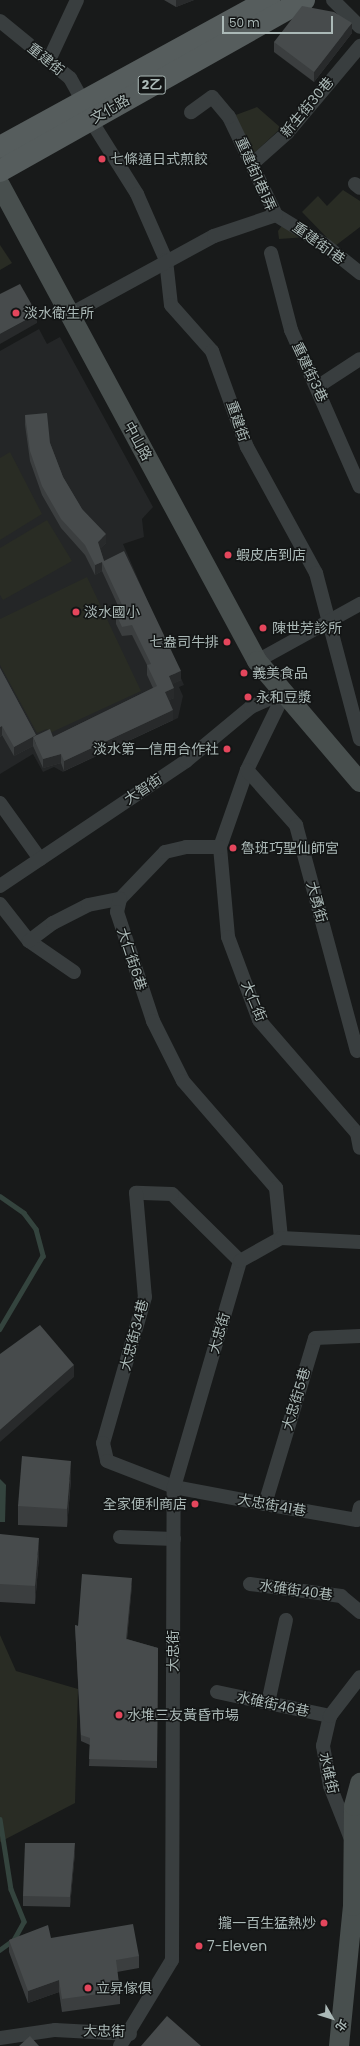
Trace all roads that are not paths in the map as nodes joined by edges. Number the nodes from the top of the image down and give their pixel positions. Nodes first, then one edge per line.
1 (77, 0) edge
2 (269, 0) edge
3 (304, 0) edge
4 (333, 0) edge
5 (0, 21) edge
6 (360, 27) edge
7 (360, 46) edge
8 (49, 60) junction
9 (87, 111) junction
10 (191, 112) dead end
11 (0, 147) edge
12 (252, 164) junction
13 (0, 172) edge
14 (0, 185) edge
15 (276, 215) junction
16 (271, 253) dead end
17 (166, 260) junction
18 (360, 273) edge
19 (68, 315) junction
20 (360, 359) edge
21 (318, 387) junction
22 (360, 487) edge
23 (360, 604) edge
24 (328, 623) junction
25 (257, 661) junction
26 (285, 692) junction
27 (360, 739) edge
28 (247, 770) junction
29 (360, 782) edge
30 (0, 803) edge
31 (220, 847) junction
32 (40, 859) junction
33 (0, 886) edge
34 (120, 899) junction
35 (0, 904) edge
36 (30, 941) junction
37 (74, 972) dead end
38 (357, 1051) dead end
39 (360, 1148) edge
40 (281, 1238) junction
41 (360, 1242) edge
42 (240, 1261) junction
43 (360, 1336) edge
44 (174, 1487) junction
45 (265, 1504) junction
46 (360, 1507) edge
47 (120, 1537) dead end
48 (174, 1539) junction
49 (250, 1584) dead end
50 (360, 1612) edge
51 (286, 1620) dead end
52 (360, 1677) edge
53 (217, 1692) dead end
54 (268, 1702) junction
55 (330, 1716) junction
56 (360, 1783) edge
57 (356, 1852) junction
58 (357, 1906) edge
59 (130, 2034) junction
60 (0, 2038) edge
61 (120, 2046) edge
62 (339, 2046) edge

1 - 8 street
2 - 9 main road, 文化路 / 2乙
3 - 9 main road, 文化路 / 2乙
4 - 6 street
5 - 8 street, 重建街
7 - 12 street, 新生街30巷
8 - 9 street, 重建街
9 - 11 main road, 文化路 / 2乙
9 - 13 main road, 文化路 / 2乙
9 - 17 street, 重建街
10 - 12 street, 重建街1巷1弄
12 - 15 street, 重建街1巷1弄
14 - 19 main road, 中山路
15 - 17 street, 重建街1巷1弄
15 - 18 street, 重建街1巷
16 - 21 street, 重建街3巷
17 - 19 street, 重建街1巷1弄
17 - 24 street, 重建街
19 - 25 main road, 中山路
20 - 21 street
21 - 22 street, 重建街3巷
23 - 24 street
24 - 25 street
24 - 27 street, 重建街
25 - 26 main road, 中山路
26 - 28 street, 大仁街
26 - 29 main road, 中山路
26 - 32 street, 大智街
28 - 31 street, 大仁街
28 - 38 street, 大勇街
30 - 32 street
31 - 34 street
31 - 39 street, 大仁街
32 - 33 street, 大智街
34 - 36 street
34 - 40 street, 大仁街6巷
35 - 36 street
36 - 37 street
40 - 41 street
40 - 42 street
42 - 44 street, 大忠街
42 - 44 street, 大忠街34巷
43 - 45 street, 大忠街5巷
44 - 45 street, 大忠街41巷
44 - 48 street, 大忠街
45 - 46 street, 大忠街41巷
47 - 48 street
48 - 59 street, 大忠街
49 - 50 street, 水碓街40巷
51 - 54 street
52 - 55 street, 水碓街
53 - 54 street, 水碓街46巷
54 - 55 street, 水碓街46巷
55 - 57 street, 水碓街
56 - 57 main road
57 - 58 main road
58 - 62 main road
59 - 60 street, 大忠街
59 - 61 street

